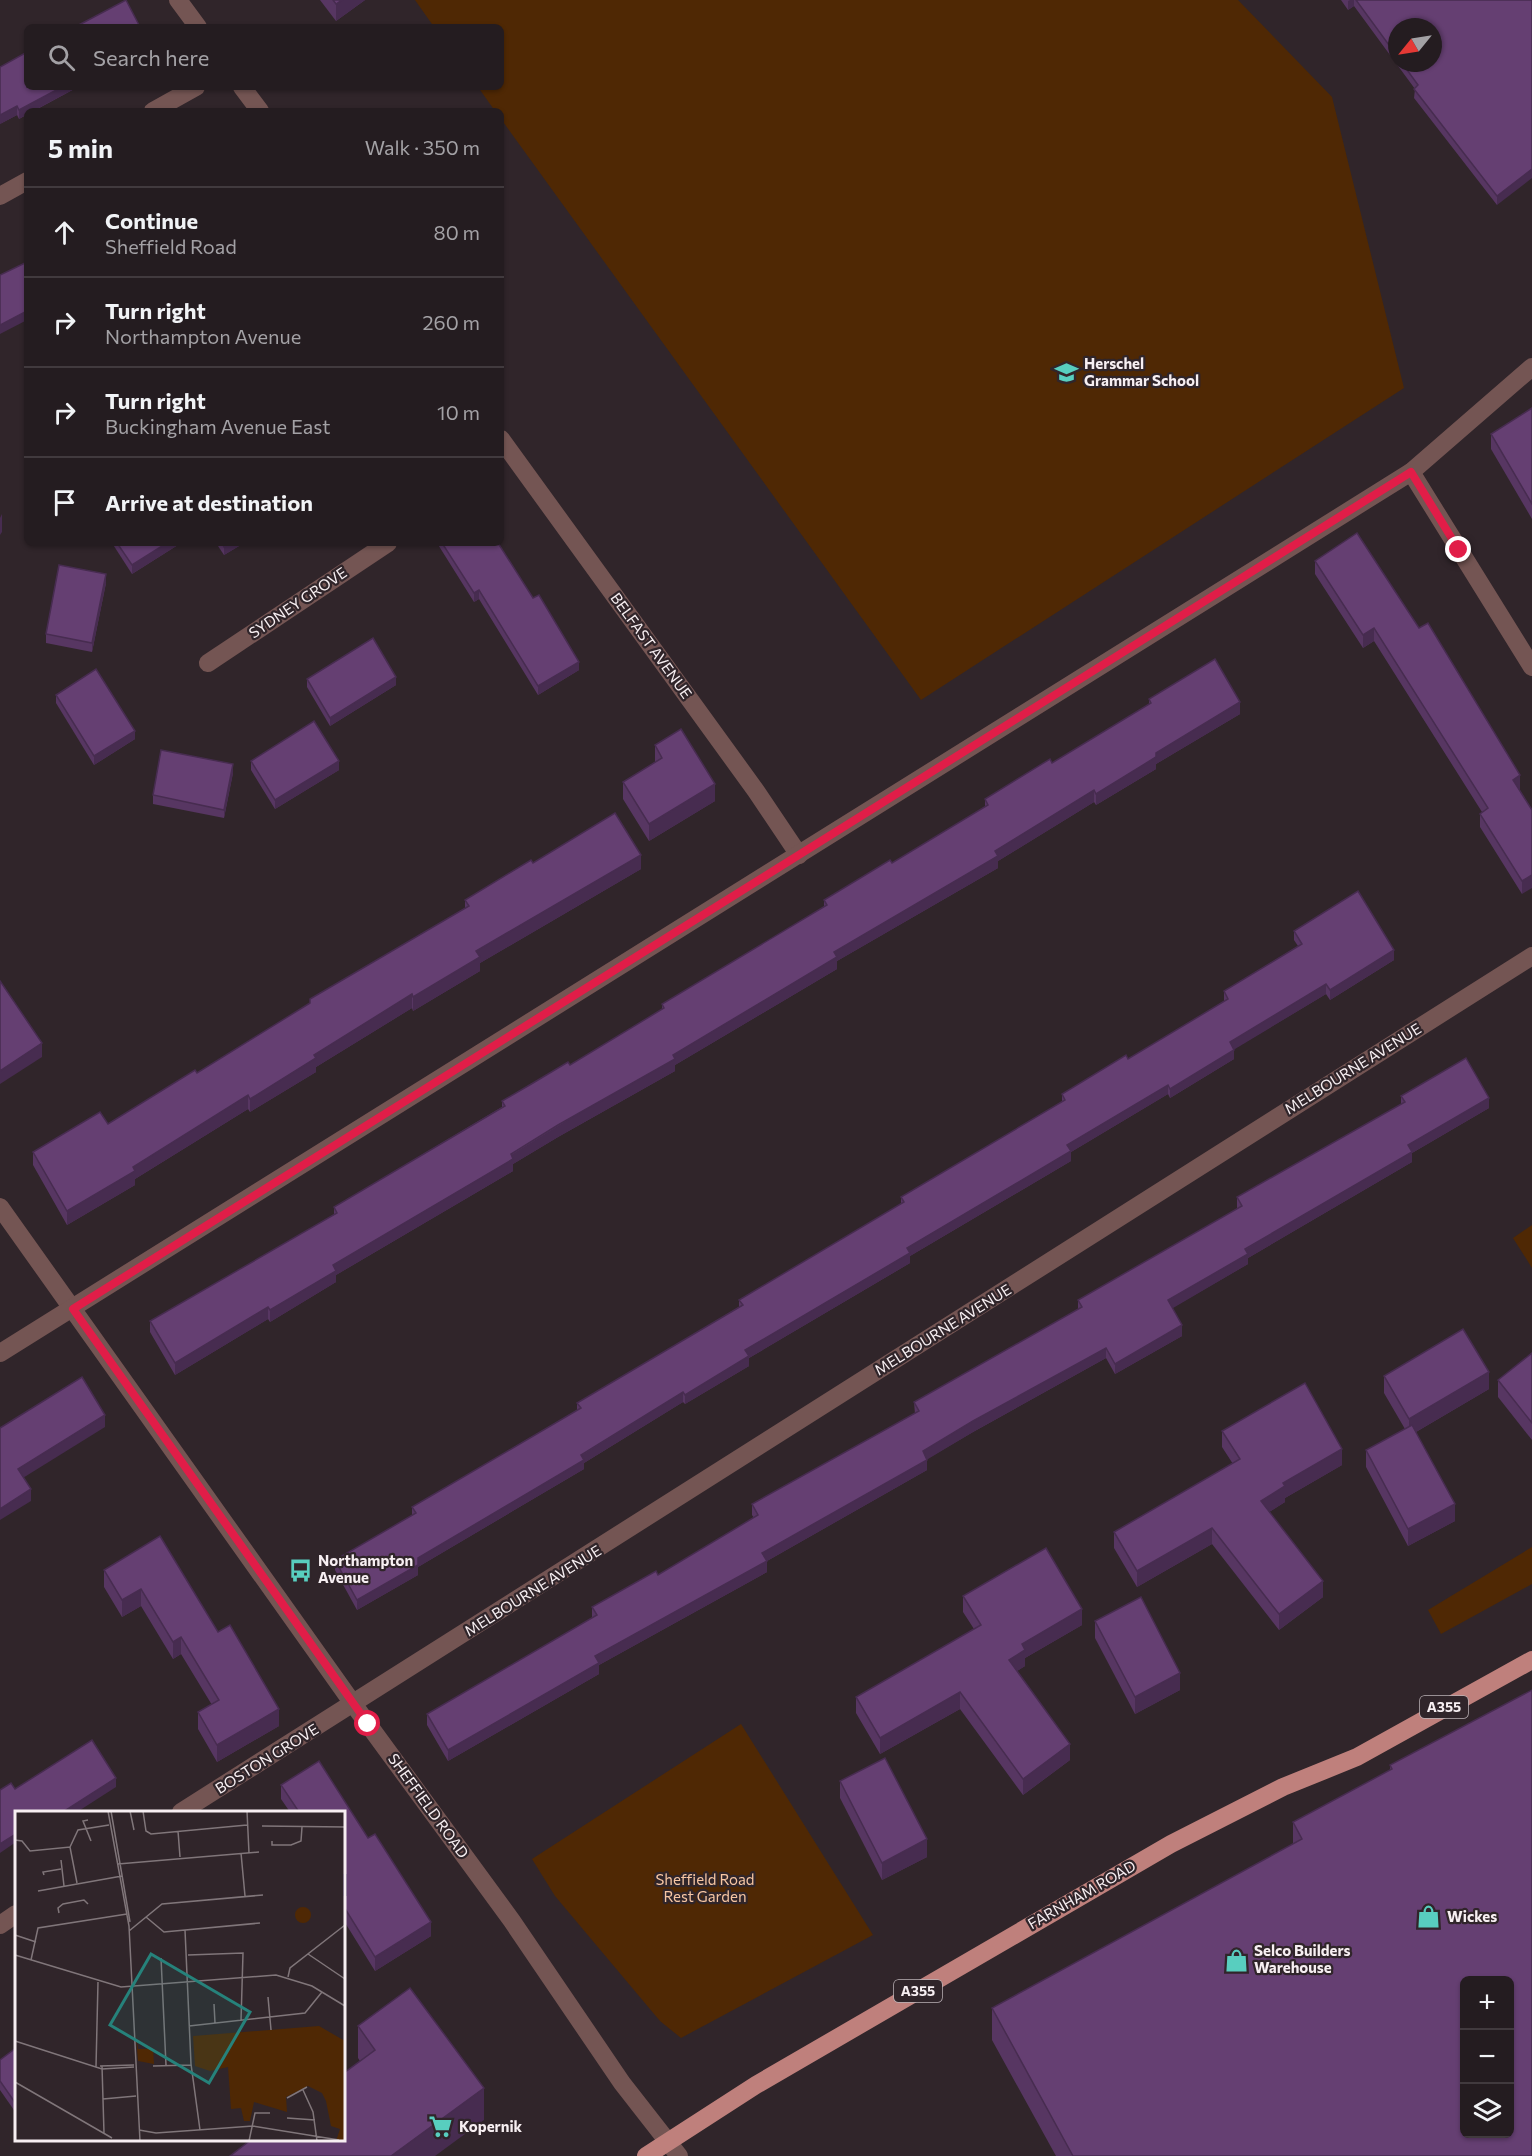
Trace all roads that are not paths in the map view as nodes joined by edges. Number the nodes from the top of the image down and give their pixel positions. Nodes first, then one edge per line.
1 (178, 0) edge
2 (196, 24) edge
3 (191, 90) edge
4 (244, 90) edge
5 (158, 108) edge
6 (258, 108) edge
7 (24, 183) edge
8 (0, 196) edge
9 (1532, 367) edge
10 (508, 463) edge
11 (1411, 472) junction
12 (384, 546) edge
13 (208, 663) dead end
14 (1532, 667) edge
15 (799, 855) junction
16 (1532, 956) edge
17 (0, 1207) edge
18 (73, 1309) junction
19 (0, 1353) edge
20 (1532, 1660) edge
21 (354, 1705) junction
22 (183, 1811) edge
23 (15, 1915) edge
24 (0, 1924) edge
25 (673, 2149) edge
26 (646, 2156) edge

1 - 2 street
3 - 5 street
4 - 6 street
7 - 8 street
9 - 11 street
10 - 15 street, BELFAST AVENUE
11 - 14 street
11 - 15 street
12 - 13 street, SYDNEY GROVE
15 - 18 street
16 - 21 street, MELBOURNE AVENUE
17 - 18 street, SHEFFIELD ROAD
18 - 19 street
18 - 21 street, SHEFFIELD ROAD
20 - 25 main road, FARNHAM ROAD / A355
21 - 22 street, BOSTON GROVE
21 - 25 street, SHEFFIELD ROAD
23 - 24 street
25 - 26 main road, FARNHAM ROAD / A355

